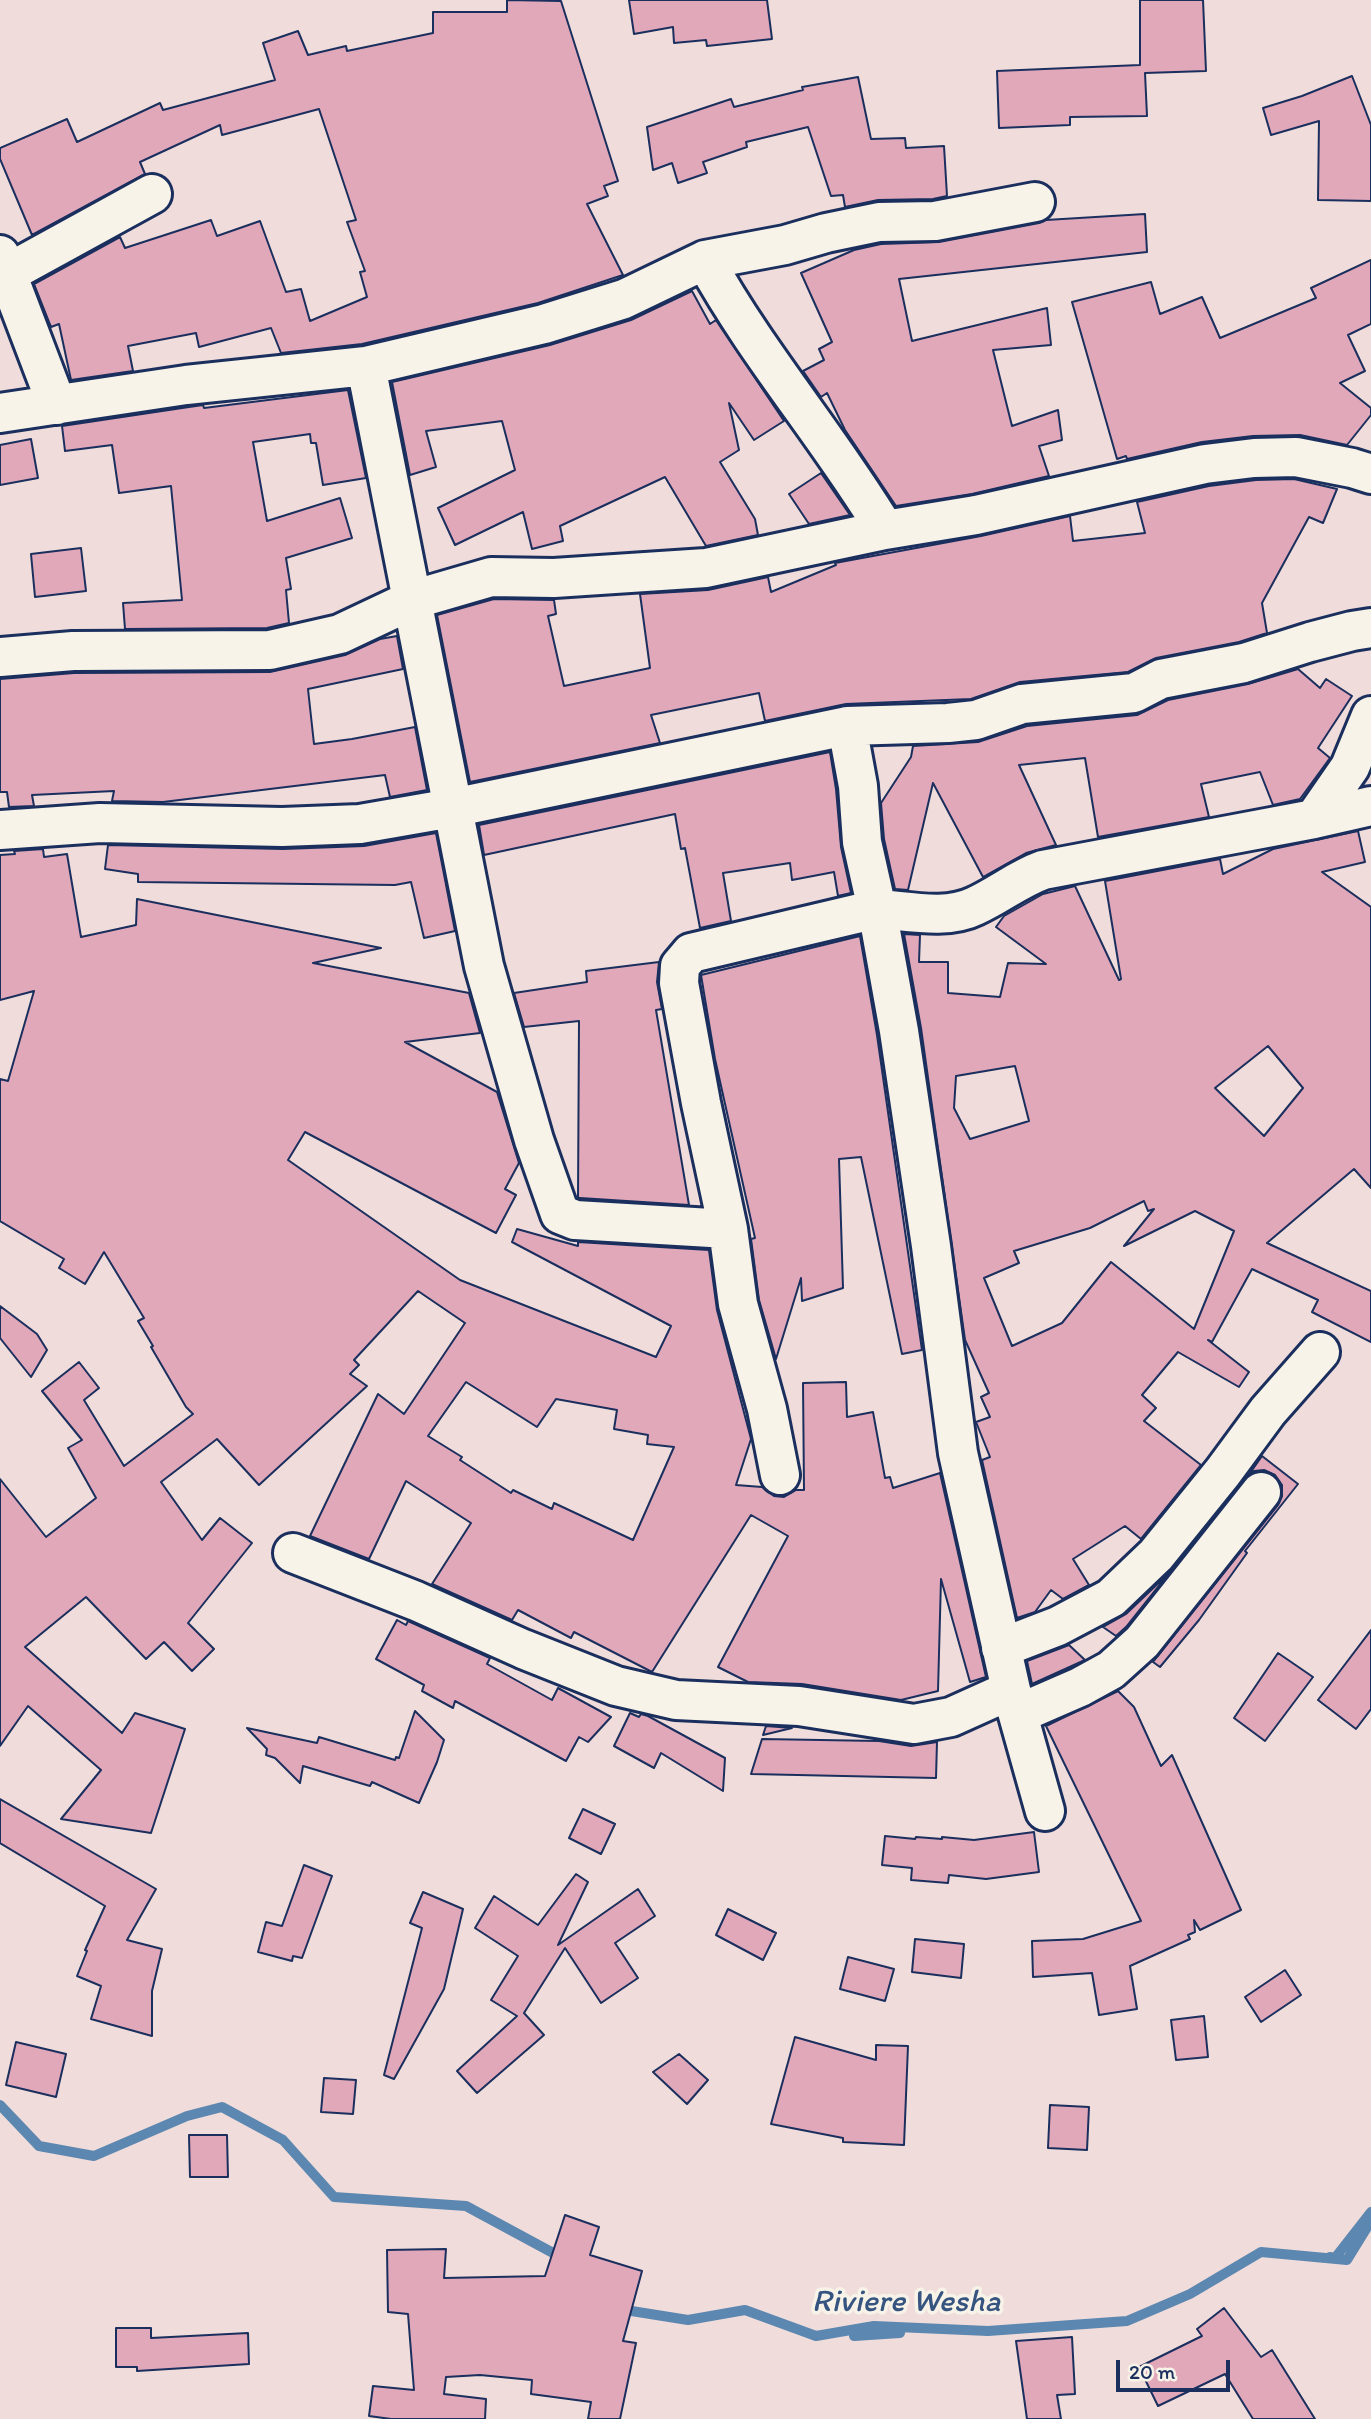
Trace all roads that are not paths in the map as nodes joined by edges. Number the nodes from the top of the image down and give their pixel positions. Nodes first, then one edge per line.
1 (152, 194) dead end
2 (1035, 202) dead end
3 (705, 260) junction
4 (4, 264) edge
5 (366, 366) junction
6 (57, 405) junction
7 (0, 413) edge
8 (1371, 474) edge
9 (885, 530) junction
10 (412, 600) junction
11 (1371, 628) edge
12 (0, 657) edge
13 (1371, 716) edge
14 (847, 726) junction
15 (1371, 806) edge
16 (452, 808) junction
17 (1314, 820) junction
18 (0, 830) edge
19 (877, 909) junction
20 (728, 1229) junction
21 (1320, 1352) dead end
22 (780, 1475) dead end
23 (1261, 1492) dead end
24 (293, 1553) dead end
25 (1001, 1648) junction
26 (1015, 1702) junction
27 (1045, 1811) dead end

1 - 4 street
2 - 3 street
3 - 5 street
3 - 9 street
4 - 6 street
5 - 6 street
5 - 10 street
6 - 7 street
8 - 9 street
9 - 10 street
10 - 12 street
10 - 16 street
11 - 14 street
13 - 17 street
14 - 16 street
14 - 19 street
15 - 17 street
16 - 18 street
16 - 20 street
17 - 19 street
19 - 20 street
19 - 25 street
20 - 22 street
21 - 25 street
23 - 26 street
24 - 26 street
25 - 26 street
26 - 27 street

